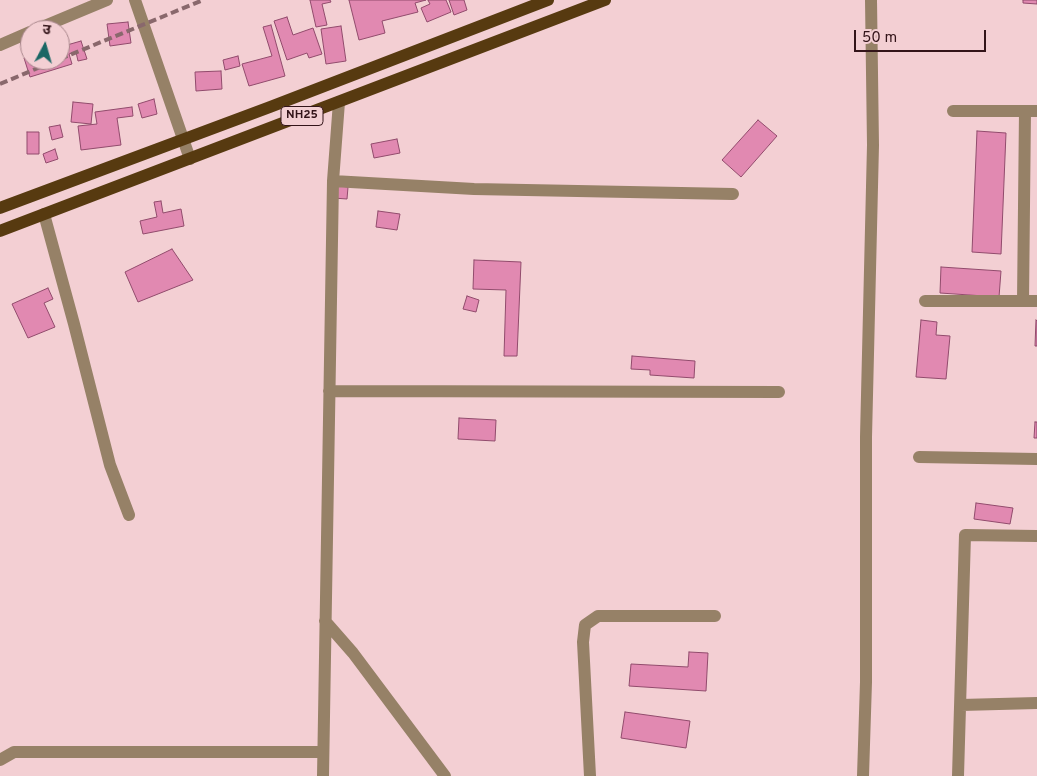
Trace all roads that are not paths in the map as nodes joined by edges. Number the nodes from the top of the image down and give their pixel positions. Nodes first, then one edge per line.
1 (107, 0) edge
2 (135, 0) edge
3 (548, 0) edge
4 (605, 0) edge
5 (871, 0) edge
6 (60, 20) edge
7 (20, 36) edge
8 (0, 45) edge
9 (339, 102) junction
10 (953, 111) dead end
11 (1031, 111) edge
12 (183, 140) junction
13 (190, 159) junction
14 (332, 181) junction
15 (733, 194) dead end
16 (0, 208) edge
17 (44, 214) junction
18 (0, 232) edge
19 (925, 301) dead end
20 (1023, 301) junction
21 (1037, 301) edge
22 (329, 391) junction
23 (779, 392) dead end
24 (919, 457) dead end
25 (1037, 458) edge
26 (129, 516) dead end
27 (1037, 536) edge
28 (715, 616) dead end
29 (325, 622) junction
30 (1037, 703) edge
31 (961, 704) junction
32 (323, 752) junction
33 (0, 760) edge
34 (322, 776) edge
35 (445, 776) edge
36 (590, 776) edge
37 (863, 776) edge
38 (958, 776) edge

1 - 6 street
2 - 12 street
3 - 12 main road, NH25
4 - 9 main road, NH25
5 - 37 street
7 - 8 street
9 - 13 main road, NH25
9 - 14 street
10 - 11 street
11 - 20 street
12 - 13 street
12 - 16 main road, NH25
13 - 17 main road, NH25
14 - 15 street
14 - 22 street
17 - 18 main road, NH25
17 - 26 street
19 - 20 street
20 - 21 street
22 - 23 street
22 - 29 street
24 - 25 street
27 - 31 street
28 - 36 street
29 - 32 street
29 - 35 street
30 - 31 street
31 - 38 street
32 - 33 street
32 - 34 street

